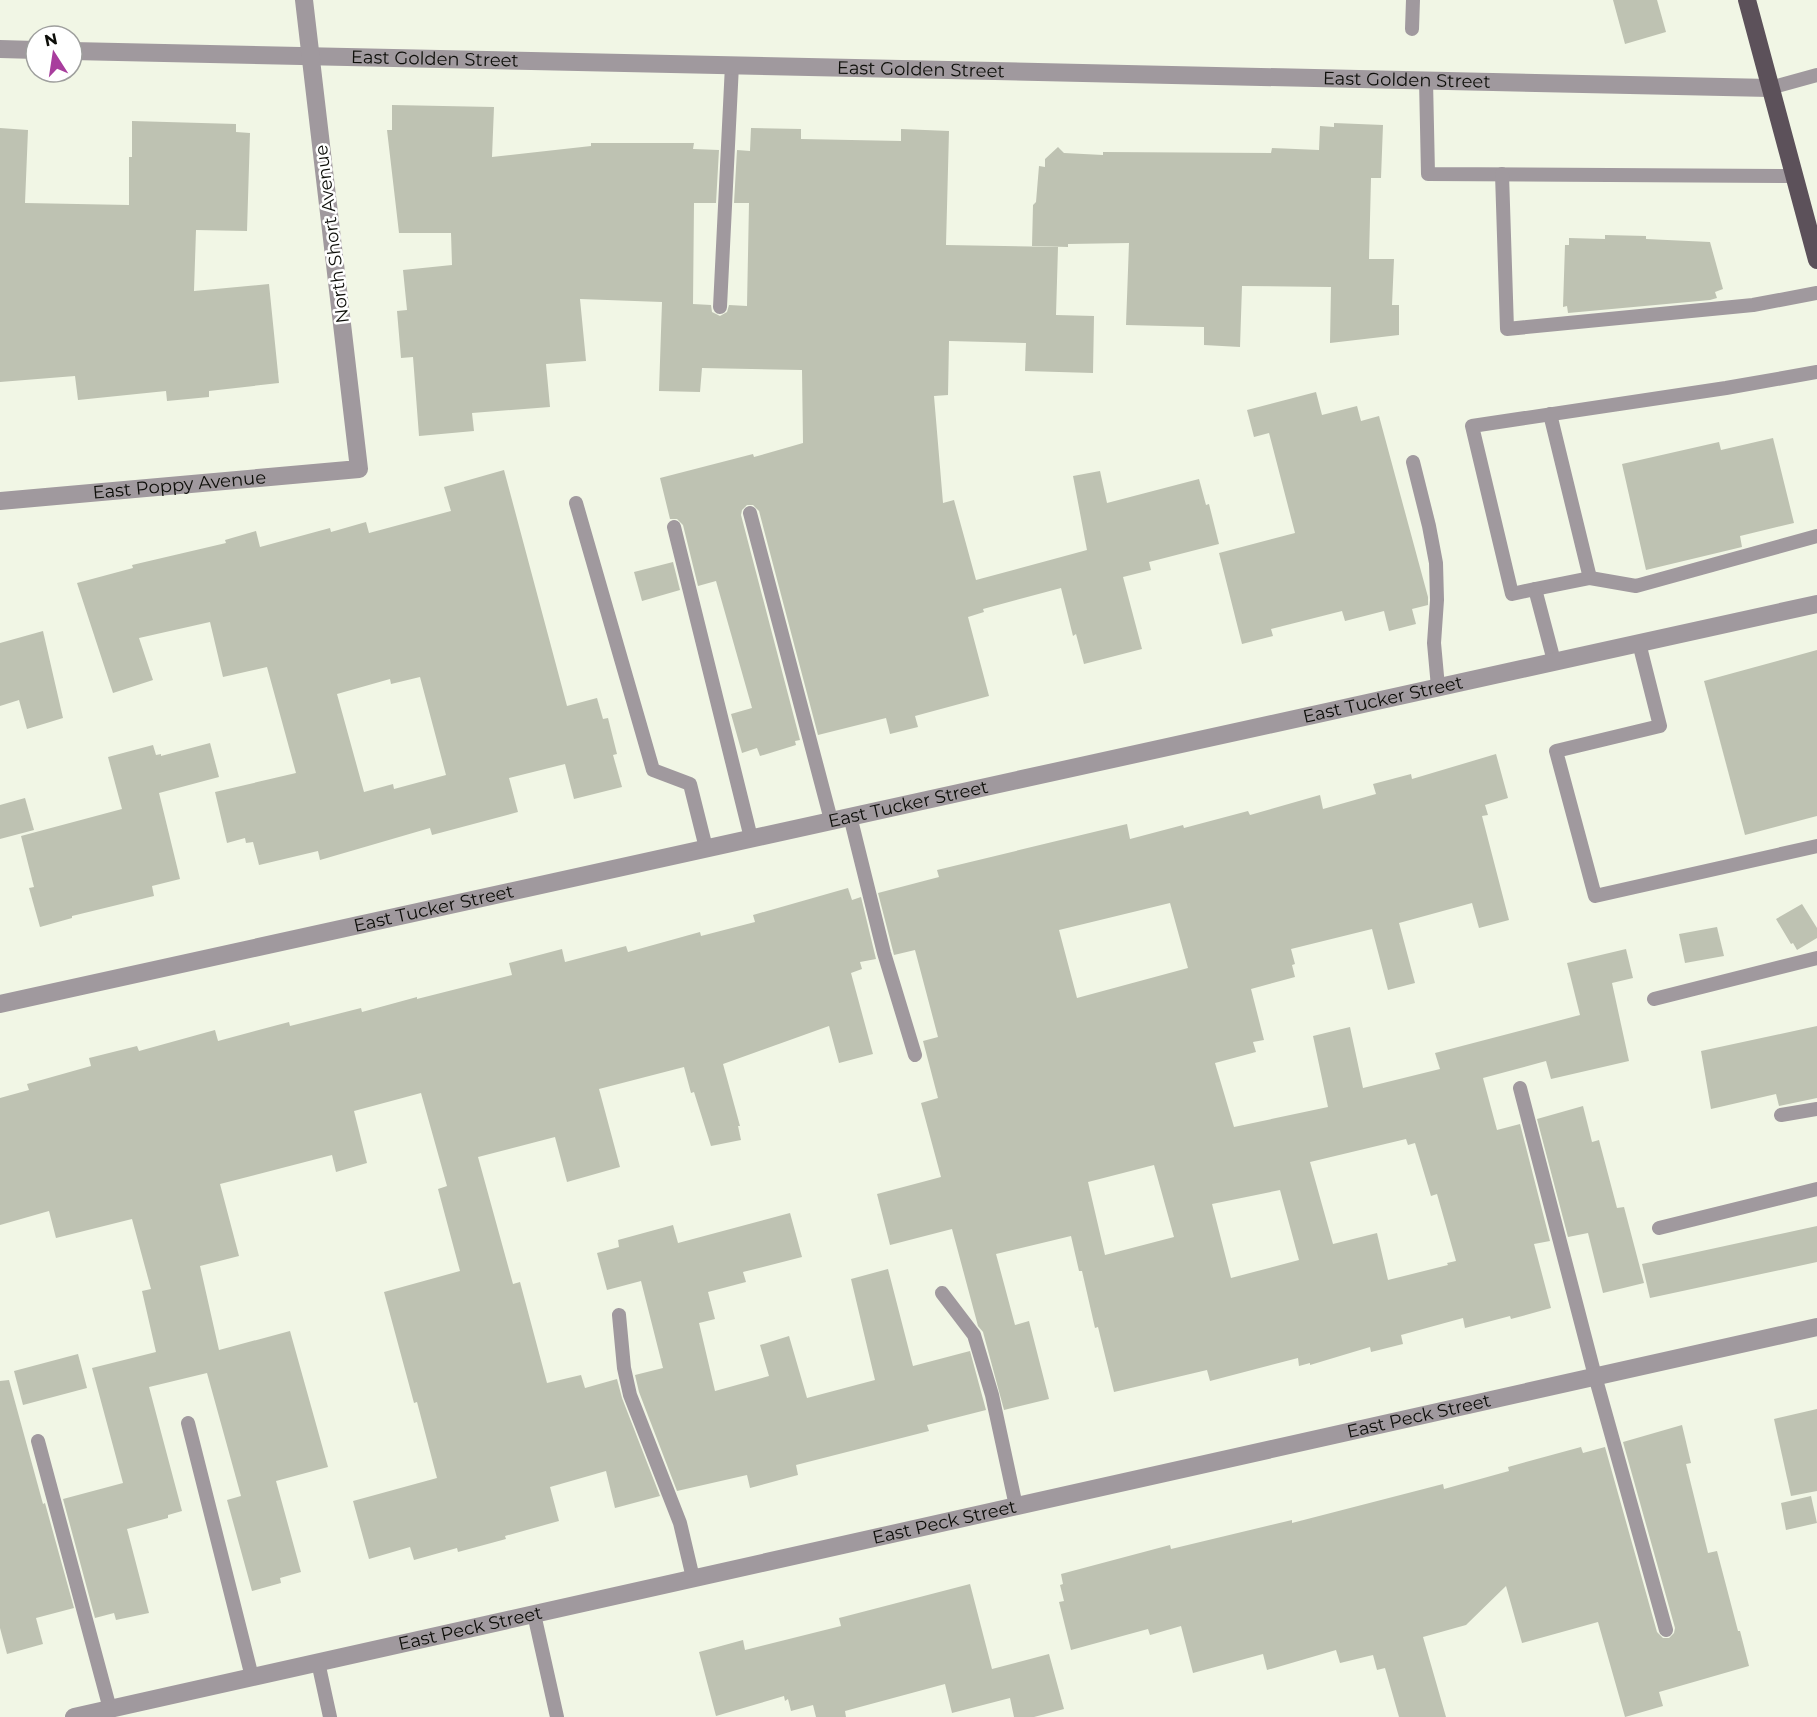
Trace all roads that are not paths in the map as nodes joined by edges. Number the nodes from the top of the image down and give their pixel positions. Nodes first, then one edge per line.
1 (304, 0) edge
2 (1413, 0) edge
3 (1747, 0) edge
4 (1412, 29) dead end
5 (0, 49) edge
6 (24, 50) edge
7 (84, 51) edge
8 (311, 55) junction
9 (732, 65) junction
10 (1817, 75) edge
11 (1426, 80) junction
12 (1770, 88) junction
13 (1502, 174) junction
14 (1794, 176) junction
15 (1817, 260) edge
16 (1817, 293) edge
17 (720, 307) dead end
18 (1817, 372) edge
19 (1550, 414) junction
20 (1413, 462) dead end
21 (358, 469) joint
22 (0, 501) edge
23 (576, 503) dead end
24 (750, 513) dead end
25 (674, 527) dead end
26 (1817, 536) edge
27 (1590, 578) junction
28 (1535, 589) junction
29 (1817, 604) edge
30 (1639, 643) junction
31 (1554, 662) junction
32 (1438, 687) junction
33 (850, 816) junction
34 (831, 820) junction
35 (751, 838) junction
36 (1817, 846) edge
37 (706, 848) junction
38 (1817, 958) edge
39 (1654, 999) dead end
40 (0, 1004) edge
41 (915, 1055) dead end
42 (1520, 1088) dead end
43 (1817, 1109) edge
44 (1781, 1115) dead end
45 (1817, 1189) edge
46 (1659, 1228) dead end
47 (942, 1293) dead end
48 (619, 1316) dead end
49 (1817, 1326) edge
50 (1595, 1376) junction
51 (188, 1423) dead end
52 (38, 1441) dead end
53 (1016, 1506) junction
54 (693, 1578) junction
55 (534, 1614) junction
56 (1666, 1630) dead end
57 (318, 1662) junction
58 (252, 1677) junction
59 (110, 1709) junction
60 (74, 1717) edge
61 (330, 1717) edge
62 (557, 1717) edge

1 - 8 street, North Short Avenue
2 - 4 lane
3 - 12 main road
5 - 6 street
7 - 8 street, East Golden Street
8 - 9 street, East Golden Street
8 - 21 street, North Short Avenue
9 - 11 street, East Golden Street
9 - 17 lane
10 - 12 lane
11 - 12 street, East Golden Street
11 - 13 lane
12 - 14 main road
13 - 14 lane
13 - 16 lane
14 - 15 main road
18 - 19 lane
19 - 27 lane
19 - 28 lane
20 - 32 lane
21 - 22 street, East Poppy Avenue
23 - 37 lane
24 - 34 lane
25 - 35 lane
26 - 27 lane
27 - 28 lane
28 - 31 lane
29 - 30 street, East Tucker Street
30 - 31 street, East Tucker Street
30 - 36 lane
31 - 32 street, East Tucker Street
32 - 33 street, East Tucker Street
33 - 34 street, East Tucker Street
33 - 41 lane
34 - 35 street, East Tucker Street
35 - 37 street, East Tucker Street
37 - 40 street, East Tucker Street
38 - 39 lane
42 - 50 lane
43 - 44 lane
45 - 46 lane
47 - 53 lane
48 - 54 lane
49 - 50 street, East Peck Street
50 - 53 street, East Peck Street
50 - 56 lane
51 - 58 lane
52 - 59 lane
53 - 54 street, East Peck Street
54 - 55 street, East Peck Street
55 - 57 street, East Peck Street
55 - 62 lane
57 - 58 street, East Peck Street
57 - 61 lane
58 - 59 street, East Peck Street
59 - 60 street, East Peck Street

